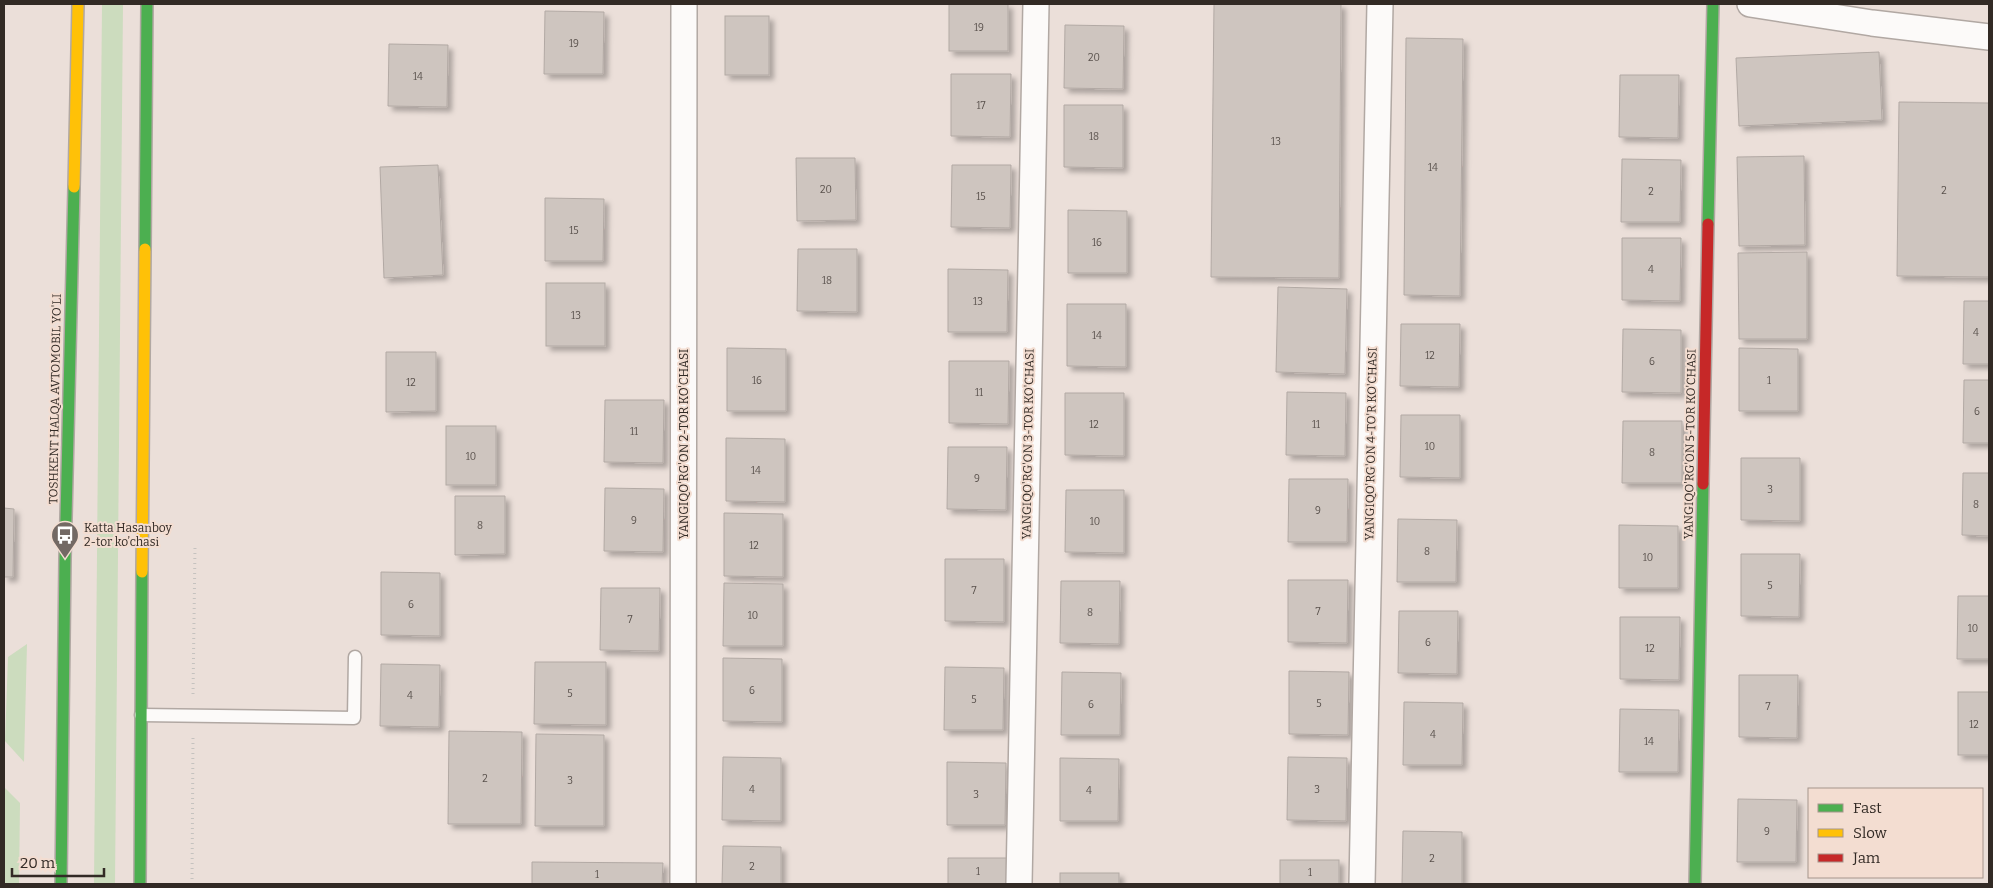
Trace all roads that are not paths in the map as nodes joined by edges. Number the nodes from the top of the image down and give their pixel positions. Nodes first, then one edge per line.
1 (78, 4) edge
2 (147, 4) edge
3 (684, 4) edge
4 (1036, 4) edge
5 (1380, 4) edge
6 (1713, 4) edge
7 (1750, 4) edge
8 (1872, 13) edge
9 (1989, 37) edge
10 (355, 657) dead end
11 (141, 715) junction
12 (60, 884) edge
13 (140, 884) edge
14 (683, 884) edge
15 (1019, 884) edge
16 (1362, 884) edge
17 (1695, 884) edge

1 - 12 main road, TOSHKENT HALQA AVTOMOBIL YO'LI
2 - 11 main road
3 - 14 street, YANGIQO'RG'ON 2-TOR KO'CHASI
4 - 15 street, YANGIQO'RG'ON 3-TOR KO'CHASI
5 - 16 street, YANGIQO'RG'ON 4-TO'R KO'CHASI
6 - 17 main road, YANGIQO'RG'ON 5-TOR KO'CHASI
7 - 8 street
8 - 9 street
10 - 11 lane
11 - 13 main road

